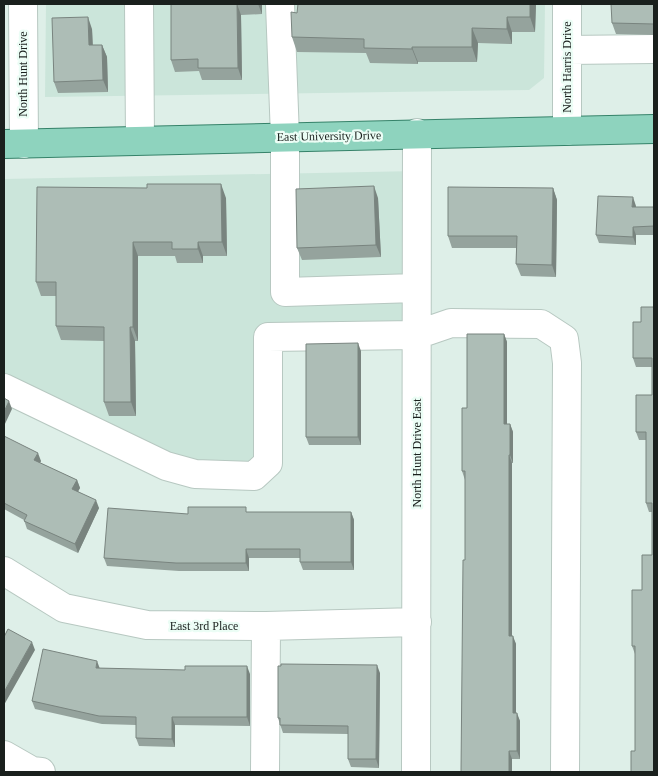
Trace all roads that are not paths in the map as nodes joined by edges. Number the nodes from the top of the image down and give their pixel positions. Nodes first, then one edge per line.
1 (23, 4) edge
2 (139, 4) edge
3 (280, 4) edge
4 (567, 4) edge
5 (654, 49) edge
6 (567, 50) junction
7 (654, 129) edge
8 (567, 131) junction
9 (417, 134) junction
10 (285, 137) junction
11 (140, 140) junction
12 (14, 144) edge
13 (416, 288) junction
14 (416, 335) junction
15 (4, 388) edge
16 (4, 571) edge
17 (417, 622) junction
18 (266, 626) junction
19 (4, 755) edge
20 (41, 772) edge
21 (266, 772) edge
22 (416, 772) edge
23 (565, 772) edge

1 - 12 street, North Hunt Drive
2 - 11 street
3 - 10 street
4 - 6 street, North Harris Drive
5 - 6 street
6 - 8 street, North Harris Drive
7 - 8 main road, East University Drive
8 - 9 main road, East University Drive
9 - 10 main road, East University Drive
9 - 13 street, North Hunt Drive East
10 - 11 main road, East University Drive
10 - 13 street
11 - 12 main road, East University Drive
13 - 14 street, North Hunt Drive East
14 - 15 street
14 - 17 street, North Hunt Drive East
14 - 23 street
16 - 18 street, East 3rd Place
17 - 18 street, East 3rd Place
17 - 22 street, North Hunt Drive East
18 - 21 street
19 - 20 street

